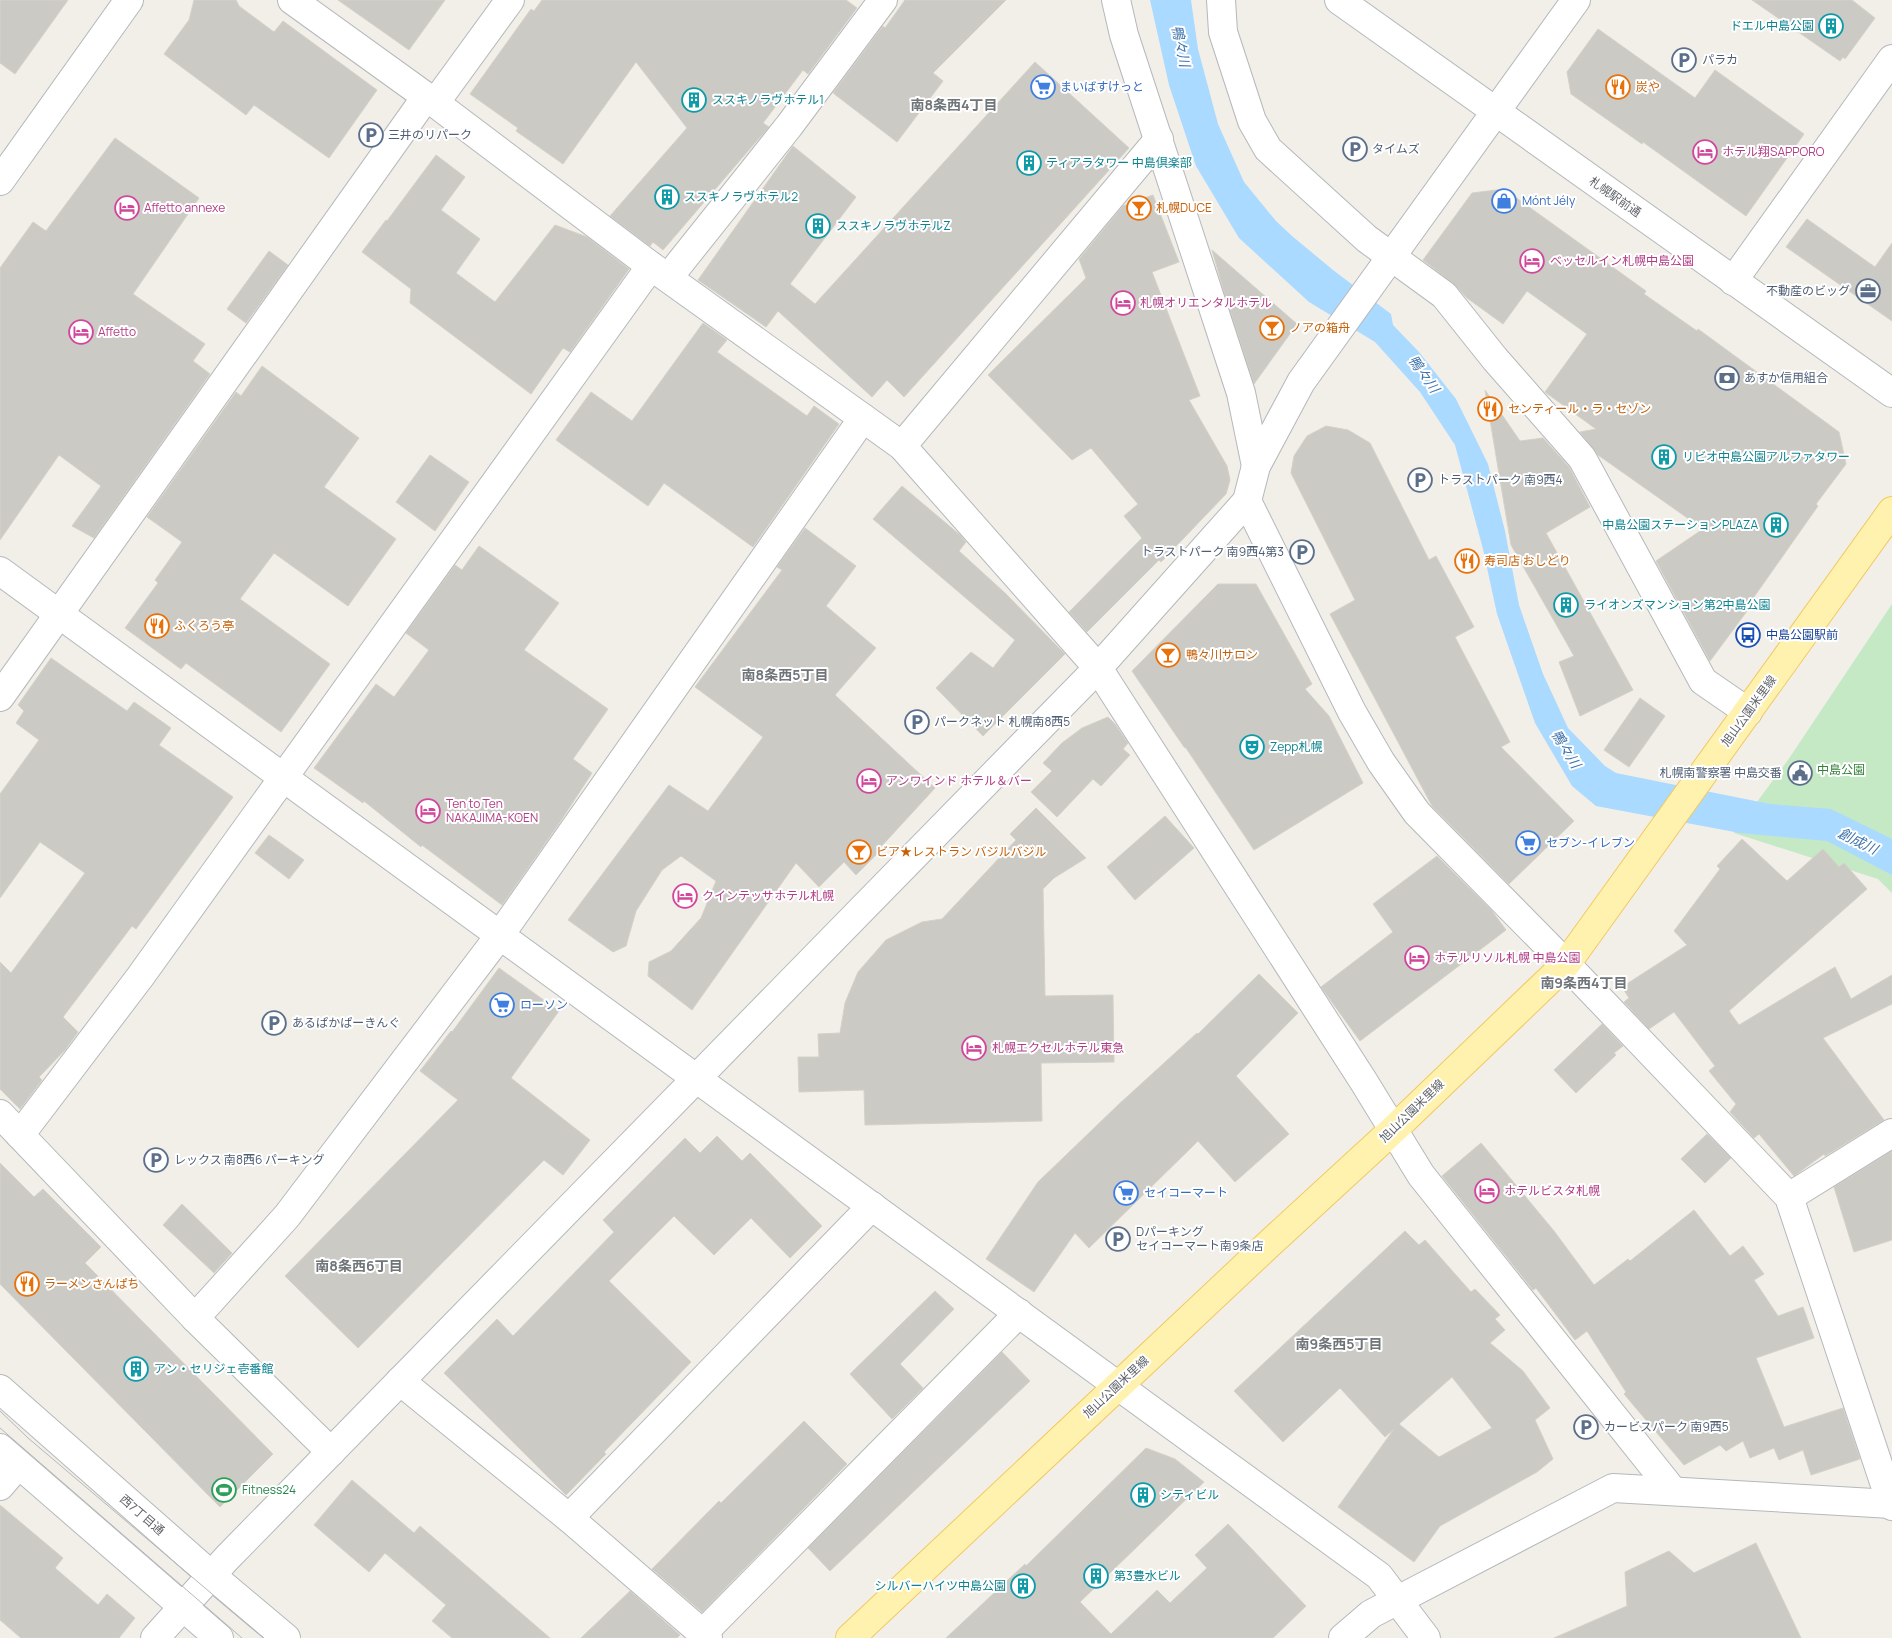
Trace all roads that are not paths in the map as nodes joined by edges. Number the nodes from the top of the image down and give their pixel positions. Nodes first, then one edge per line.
1 (129, 0) edge
2 (292, 0) edge
3 (510, 0) edge
4 (882, 0) edge
5 (1116, 0) edge
6 (1221, 0) edge
7 (1339, 0) edge
8 (1576, 0) edge
9 (1892, 59) edge
10 (431, 100) junction
11 (1496, 112) junction
12 (1159, 139) junction
13 (0, 181) edge
14 (1392, 256) junction
15 (660, 272) junction
16 (1733, 280) junction
17 (1892, 393) edge
18 (863, 418) junction
19 (902, 446) junction
20 (1256, 466) junction
21 (1247, 501) junction
22 (1892, 511) edge
23 (0, 571) edge
24 (60, 614) junction
25 (1098, 668) junction
26 (0, 697) edge
27 (1748, 712) junction
28 (283, 777) junction
29 (500, 935) junction
30 (1566, 964) junction
31 (697, 1078) junction
32 (0, 1114) edge
33 (1393, 1130) junction
34 (1892, 1133) edge
35 (20, 1134) junction
36 (1789, 1197) junction
37 (872, 1206) junction
38 (1019, 1313) junction
39 (195, 1318) junction
40 (400, 1381) junction
41 (1118, 1386) junction
42 (0, 1390) edge
43 (331, 1452) junction
44 (9, 1457) edge
45 (0, 1486) edge
46 (1673, 1491) junction
47 (1892, 1505) edge
48 (569, 1518) junction
49 (211, 1575) junction
50 (1398, 1601) junction
51 (182, 1606) junction
52 (706, 1636) edge
53 (155, 1638) edge
54 (219, 1638) edge
55 (286, 1638) edge
56 (850, 1638) edge
57 (1343, 1638) edge
58 (1426, 1638) edge

1 - 13 street
2 - 10 street
3 - 10 street
4 - 15 street
5 - 12 street
6 - 14 street
7 - 11 street, 札幌駅前通
8 - 11 street
9 - 16 street
10 - 15 street
10 - 24 street
11 - 14 street
11 - 16 street, 札幌駅前通
12 - 19 street
12 - 20 street
14 - 20 street
14 - 27 street
15 - 18 street
15 - 28 street
16 - 17 street, 札幌駅前通
18 - 19 street
18 - 29 street
19 - 25 street
20 - 21 street
21 - 25 street
21 - 30 street
22 - 27 main road, 旭山公園米里線
23 - 24 street
24 - 26 street
24 - 28 street
25 - 31 street
25 - 33 street
27 - 30 main road, 旭山公園米里線
28 - 29 street
28 - 35 street
29 - 31 street
29 - 39 street
30 - 33 main road, 旭山公園米里線
30 - 36 street
31 - 37 street
31 - 40 street
32 - 35 street
33 - 41 main road, 旭山公園米里線
33 - 46 street
34 - 36 street
35 - 39 street
36 - 47 street
37 - 38 street
37 - 48 street
38 - 41 street
38 - 52 street
39 - 43 street
40 - 43 street
40 - 48 street
41 - 50 street
41 - 56 main road, 旭山公園米里線
42 - 49 street, 西7丁目通
43 - 49 street
44 - 45 street
44 - 51 street
46 - 47 street
46 - 50 street
48 - 52 street
49 - 51 street
49 - 55 street, 西7丁目通
50 - 57 street
50 - 58 street
51 - 53 street
51 - 54 street

